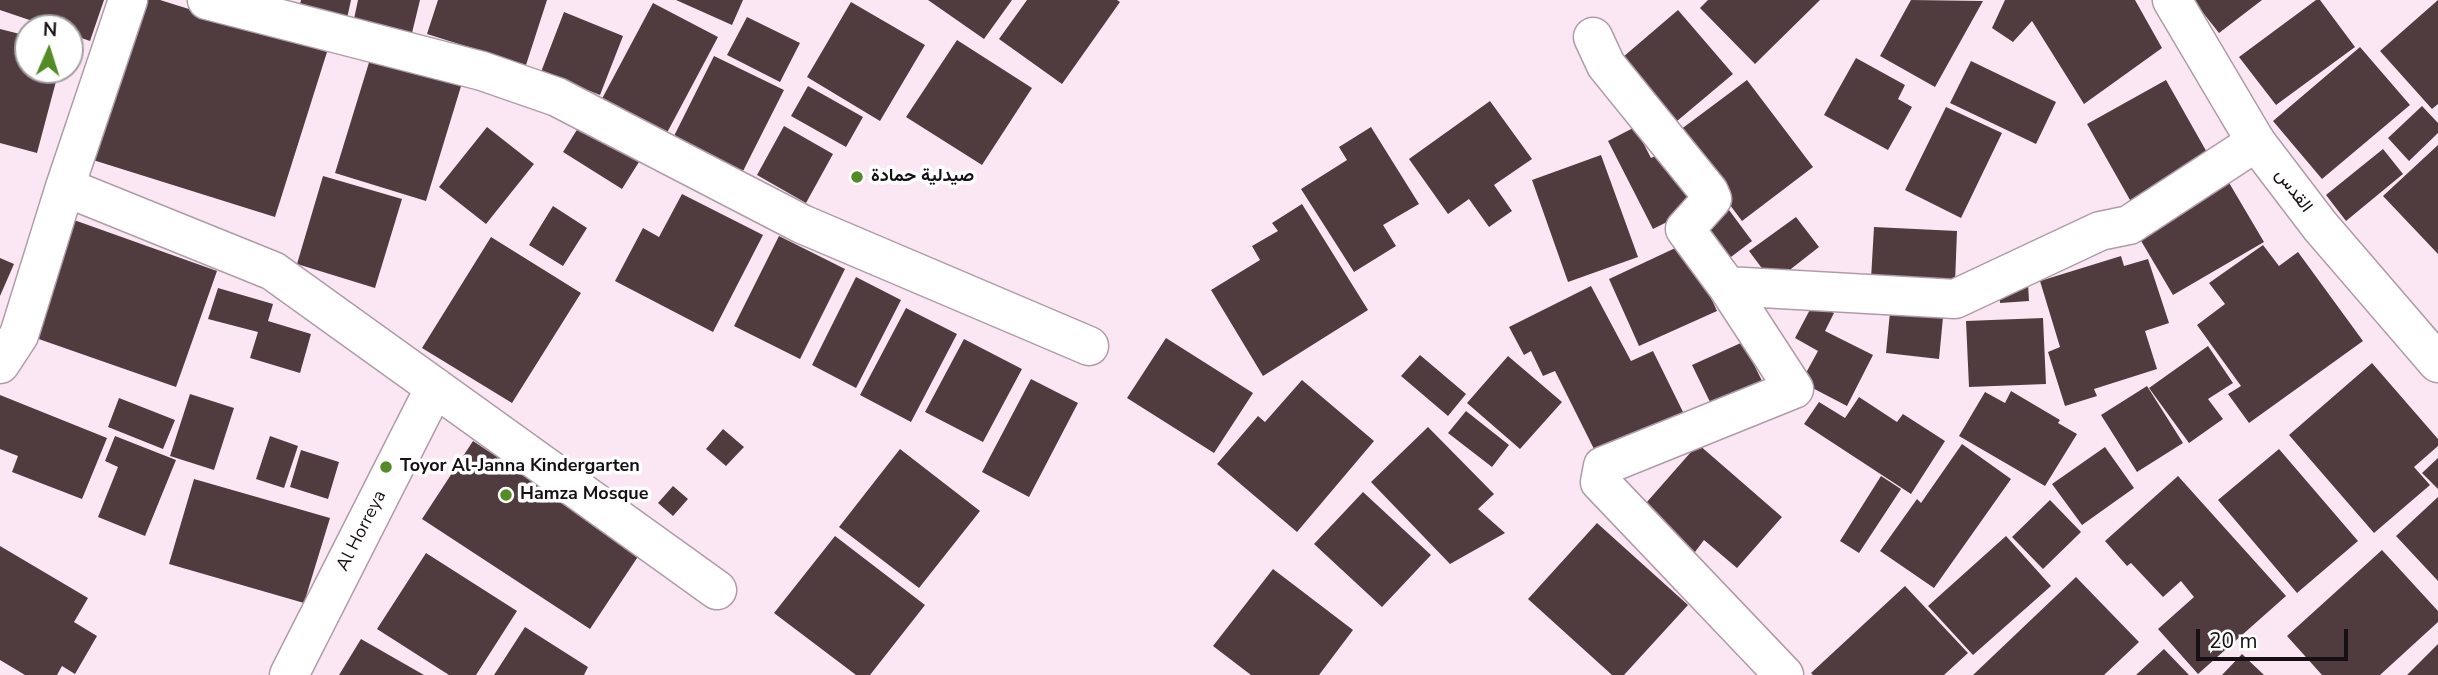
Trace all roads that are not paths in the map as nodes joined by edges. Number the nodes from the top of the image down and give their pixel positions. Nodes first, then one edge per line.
1 (128, 0) edge
2 (207, 0) edge
3 (2172, 0) edge
4 (1593, 37) dead end
5 (2256, 142) junction
6 (65, 187) junction
7 (1727, 286) junction
8 (1089, 346) dead end
9 (2438, 363) edge
10 (0, 364) edge
11 (435, 387) junction
12 (717, 590) dead end
13 (289, 675) edge
14 (1784, 675) edge

1 - 6 street
2 - 8 street
3 - 5 street, القدس
4 - 7 street
5 - 7 street
5 - 9 street, القدس
6 - 10 street
6 - 11 street
7 - 14 street
11 - 12 street
11 - 13 street, Al Horreya

